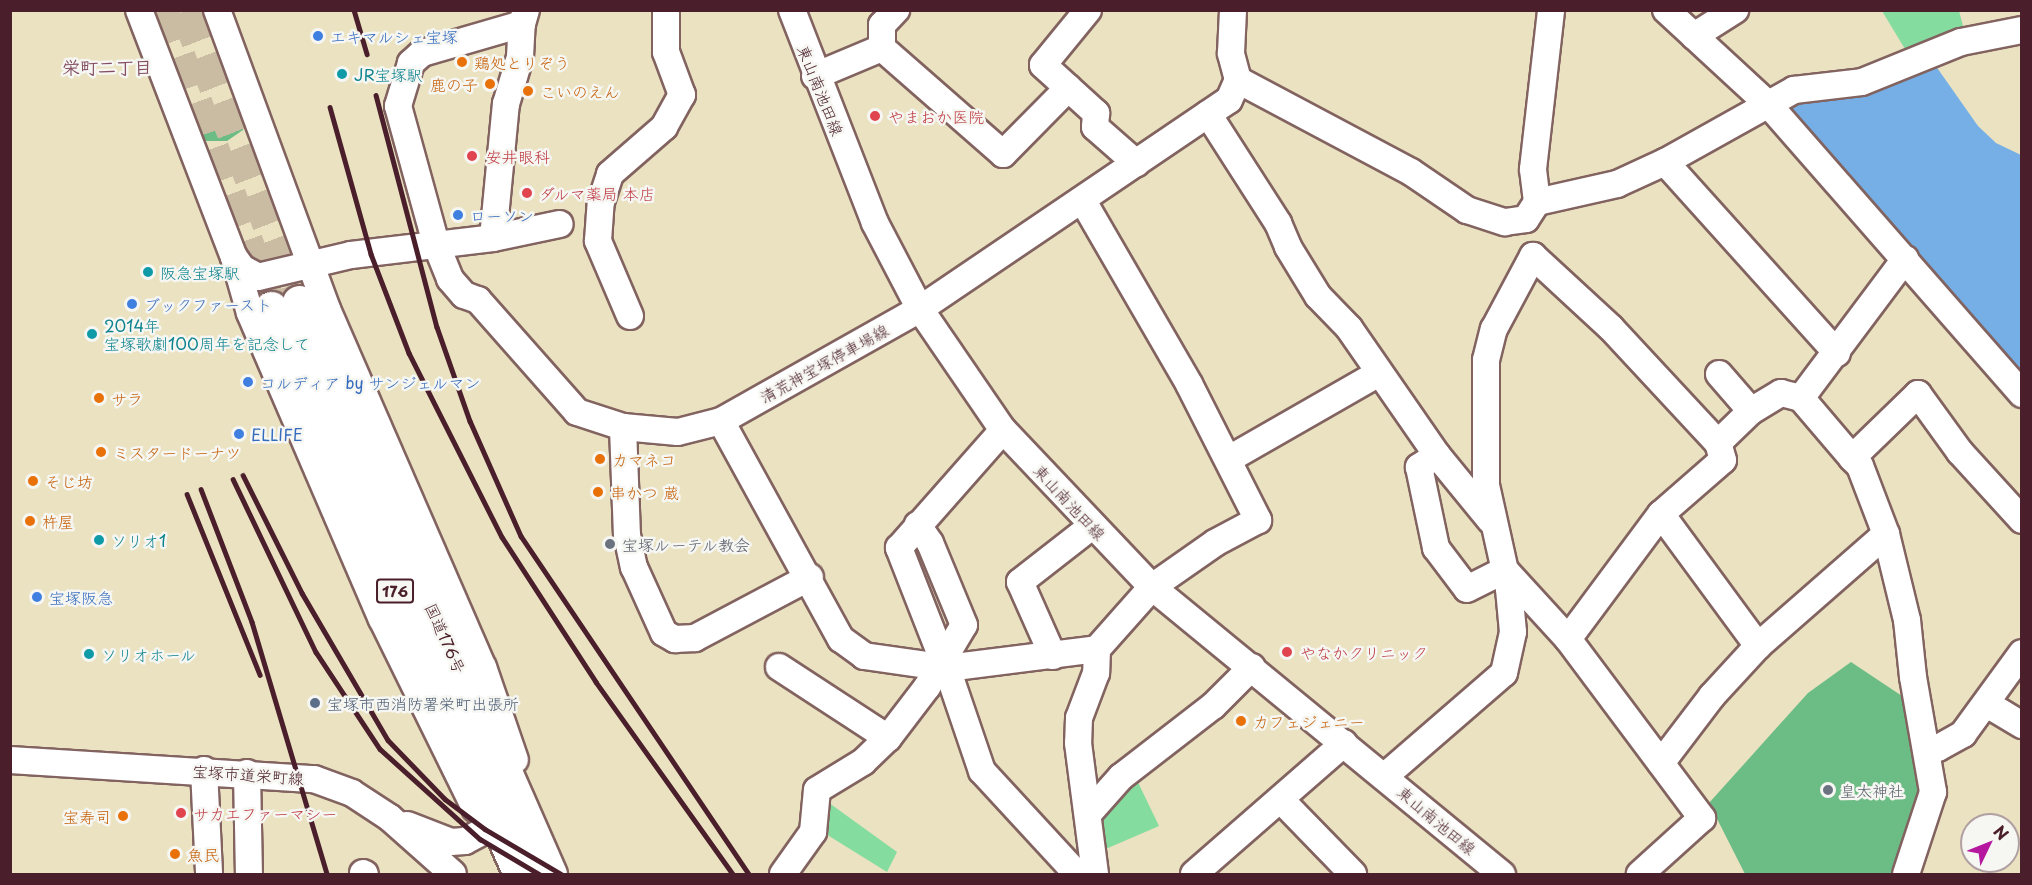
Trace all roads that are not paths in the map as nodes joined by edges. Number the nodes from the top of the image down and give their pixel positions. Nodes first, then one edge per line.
1 (139, 10) edge
2 (217, 10) edge
3 (666, 10) edge
4 (792, 10) edge
5 (896, 10) edge
6 (1088, 10) edge
7 (1233, 10) edge
8 (1551, 10) edge
9 (1666, 10) edge
10 (1735, 10) edge
11 (524, 17) edge
12 (2022, 30) edge
13 (1694, 36) junction
14 (882, 48) junction
15 (815, 76) junction
16 (1238, 80) junction
17 (1068, 88) junction
18 (1769, 105) junction
19 (1208, 114) junction
20 (1665, 162) junction
21 (1136, 163) junction
22 (1083, 201) junction
23 (1532, 210) junction
24 (560, 224) dead end
25 (302, 231) junction
26 (493, 238) junction
27 (436, 244) junction
28 (351, 255) junction
29 (1533, 256) junction
30 (234, 257) junction
31 (1905, 259) junction
32 (310, 266) junction
33 (265, 276) junction
34 (299, 306) junction
35 (920, 309) junction
36 (630, 316) dead end
37 (1837, 353) junction
38 (1379, 373) junction
39 (1719, 374) dead end
40 (2022, 394) edge
41 (1801, 398) junction
42 (1751, 411) junction
43 (721, 421) junction
44 (623, 427) junction
45 (1003, 430) junction
46 (1719, 443) junction
47 (1437, 455) junction
48 (1852, 458) junction
49 (1229, 459) junction
50 (1661, 514) junction
51 (2022, 520) edge
52 (1493, 524) junction
53 (1092, 526) junction
54 (1886, 534) junction
55 (1504, 570) junction
56 (810, 577) junction
57 (1152, 587) junction
58 (1568, 639) junction
59 (1758, 646) junction
60 (1097, 649) junction
61 (2022, 653) edge
62 (1053, 656) junction
63 (779, 667) dead end
64 (943, 667) junction
65 (1252, 667) junction
66 (1987, 704) junction
67 (2022, 725) edge
68 (888, 738) junction
69 (1344, 743) junction
70 (1927, 747) junction
71 (10, 760) edge
72 (1661, 763) junction
73 (204, 770) junction
74 (247, 773) junction
75 (1385, 776) junction
76 (1282, 801) junction
77 (1088, 814) junction
78 (390, 818) junction
79 (486, 830) junction
80 (544, 861) edge
81 (209, 874) edge
82 (249, 874) edge
83 (453, 874) edge
84 (513, 874) edge
85 (520, 874) edge
86 (783, 874) edge
87 (1077, 874) edge
88 (1095, 874) edge
89 (1194, 874) edge
90 (1353, 874) edge
91 (1502, 874) edge
92 (1640, 874) edge
93 (1906, 874) edge

1 - 30 street
2 - 25 street
3 - 36 street
4 - 15 street, 東山南池田線
5 - 14 street
6 - 17 street
7 - 16 street
8 - 23 street
9 - 13 street
10 - 13 street
11 - 26 street
11 - 27 street, 清荒神宝塚停車場線
12 - 18 street
13 - 18 street
14 - 15 street
14 - 17 street
15 - 35 street, 東山南池田線
16 - 19 street, 清荒神宝塚停車場線
16 - 23 street
17 - 21 street
18 - 20 street
18 - 31 street
19 - 21 street, 清荒神宝塚停車場線
19 - 38 street
20 - 23 street
20 - 37 street
21 - 22 street, 清荒神宝塚停車場線
22 - 35 street, 清荒神宝塚停車場線
22 - 49 street
23 - 29 street
24 - 26 street
25 - 28 street
25 - 32 street
25 - 33 street
26 - 27 street
27 - 28 street
27 - 44 street, 清荒神宝塚停車場線
28 - 32 street
28 - 34 street
29 - 46 street
29 - 52 street
30 - 33 street
30 - 79 street
31 - 37 street
31 - 40 street
32 - 33 street
32 - 34 street
34 - 80 highway, 国道176号 / 176
34 - 85 highway, 国道176号 / 176
35 - 43 street, 清荒神宝塚停車場線
35 - 45 street, 東山南池田線
37 - 41 street
38 - 47 street
38 - 49 street
39 - 42 street
41 - 42 street
41 - 48 street
42 - 46 street
43 - 44 street, 清荒神宝塚停車場線
43 - 56 street
44 - 56 street
45 - 53 street, 東山南池田線
45 - 64 street
46 - 50 street
47 - 52 street
47 - 55 street
48 - 51 street
48 - 54 street
49 - 57 street
50 - 58 street
50 - 59 street
52 - 55 street
53 - 57 street, 東山南池田線
53 - 62 street
54 - 59 street
54 - 70 street
55 - 58 street
55 - 75 street
56 - 64 street
57 - 60 street
57 - 65 street, 東山南池田線
58 - 72 street
59 - 72 street
60 - 62 street
60 - 77 street
61 - 66 street
62 - 64 street
63 - 68 street
64 - 68 street
64 - 87 street
65 - 69 street, 東山南池田線
65 - 77 street
66 - 67 street
66 - 70 street
68 - 86 street
69 - 75 street, 東山南池田線
69 - 76 street
70 - 93 street
71 - 73 street, 宝塚市道栄町線
72 - 92 street
73 - 74 street, 宝塚市道栄町線
73 - 81 street
74 - 78 street, 宝塚市道栄町線
74 - 82 street
75 - 91 street, 東山南池田線
76 - 89 street
76 - 90 street
77 - 88 street
78 - 79 street
78 - 83 street, 宝塚市道栄町線
79 - 84 street

